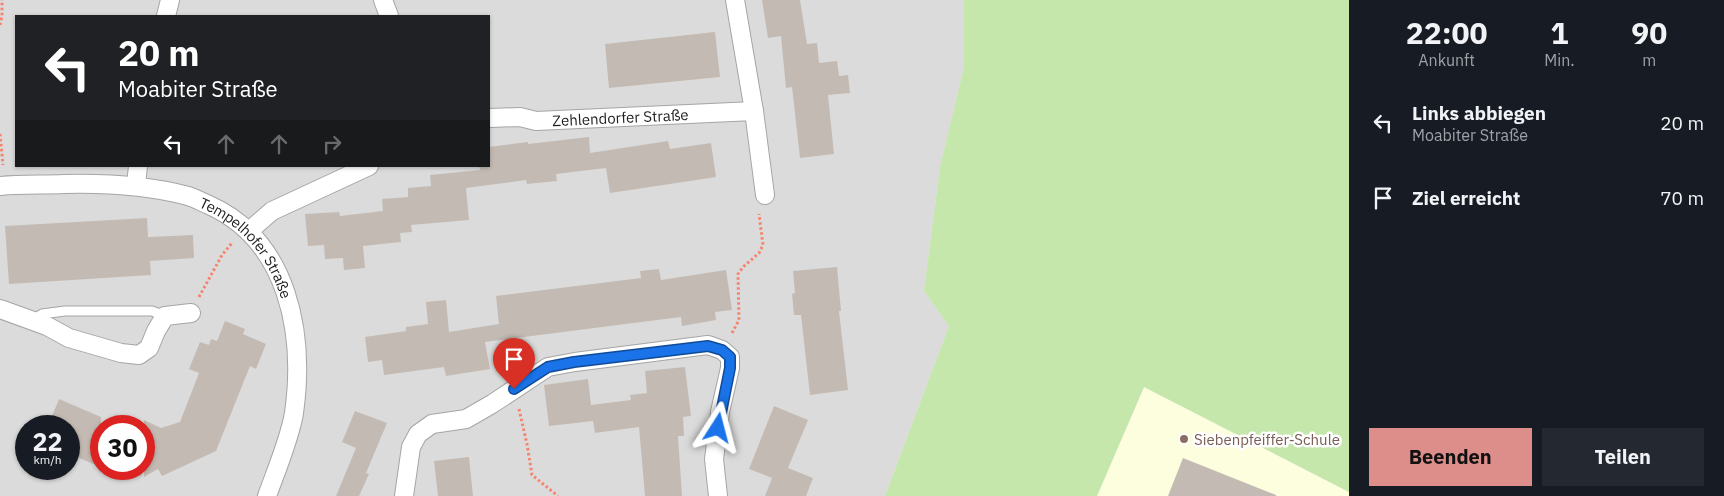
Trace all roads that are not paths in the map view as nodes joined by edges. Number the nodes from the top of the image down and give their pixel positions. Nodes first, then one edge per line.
1 (170, 0) edge
2 (383, 0) edge
3 (735, 0) edge
4 (166, 15) edge
5 (389, 15) edge
6 (754, 111) junction
7 (490, 118) edge
8 (138, 167) edge
9 (367, 167) edge
10 (136, 185) junction
11 (3, 186) edge
12 (764, 195) road end
13 (249, 231) junction
14 (0, 309) edge
15 (191, 313) road end
16 (165, 316) junction
17 (32, 320) junction
18 (268, 496) edge
19 (404, 496) edge
20 (718, 496) edge

1 - 4 street
2 - 5 street
3 - 6 street
6 - 7 street, Zehlendorfer Straße
6 - 12 street
8 - 10 street
9 - 13 street
10 - 11 street, Tempelhofer Straße
10 - 13 street, Tempelhofer Straße
13 - 18 street, Tempelhofer Straße
14 - 17 street
15 - 16 street
16 - 17 lane
16 - 17 street
19 - 20 street

